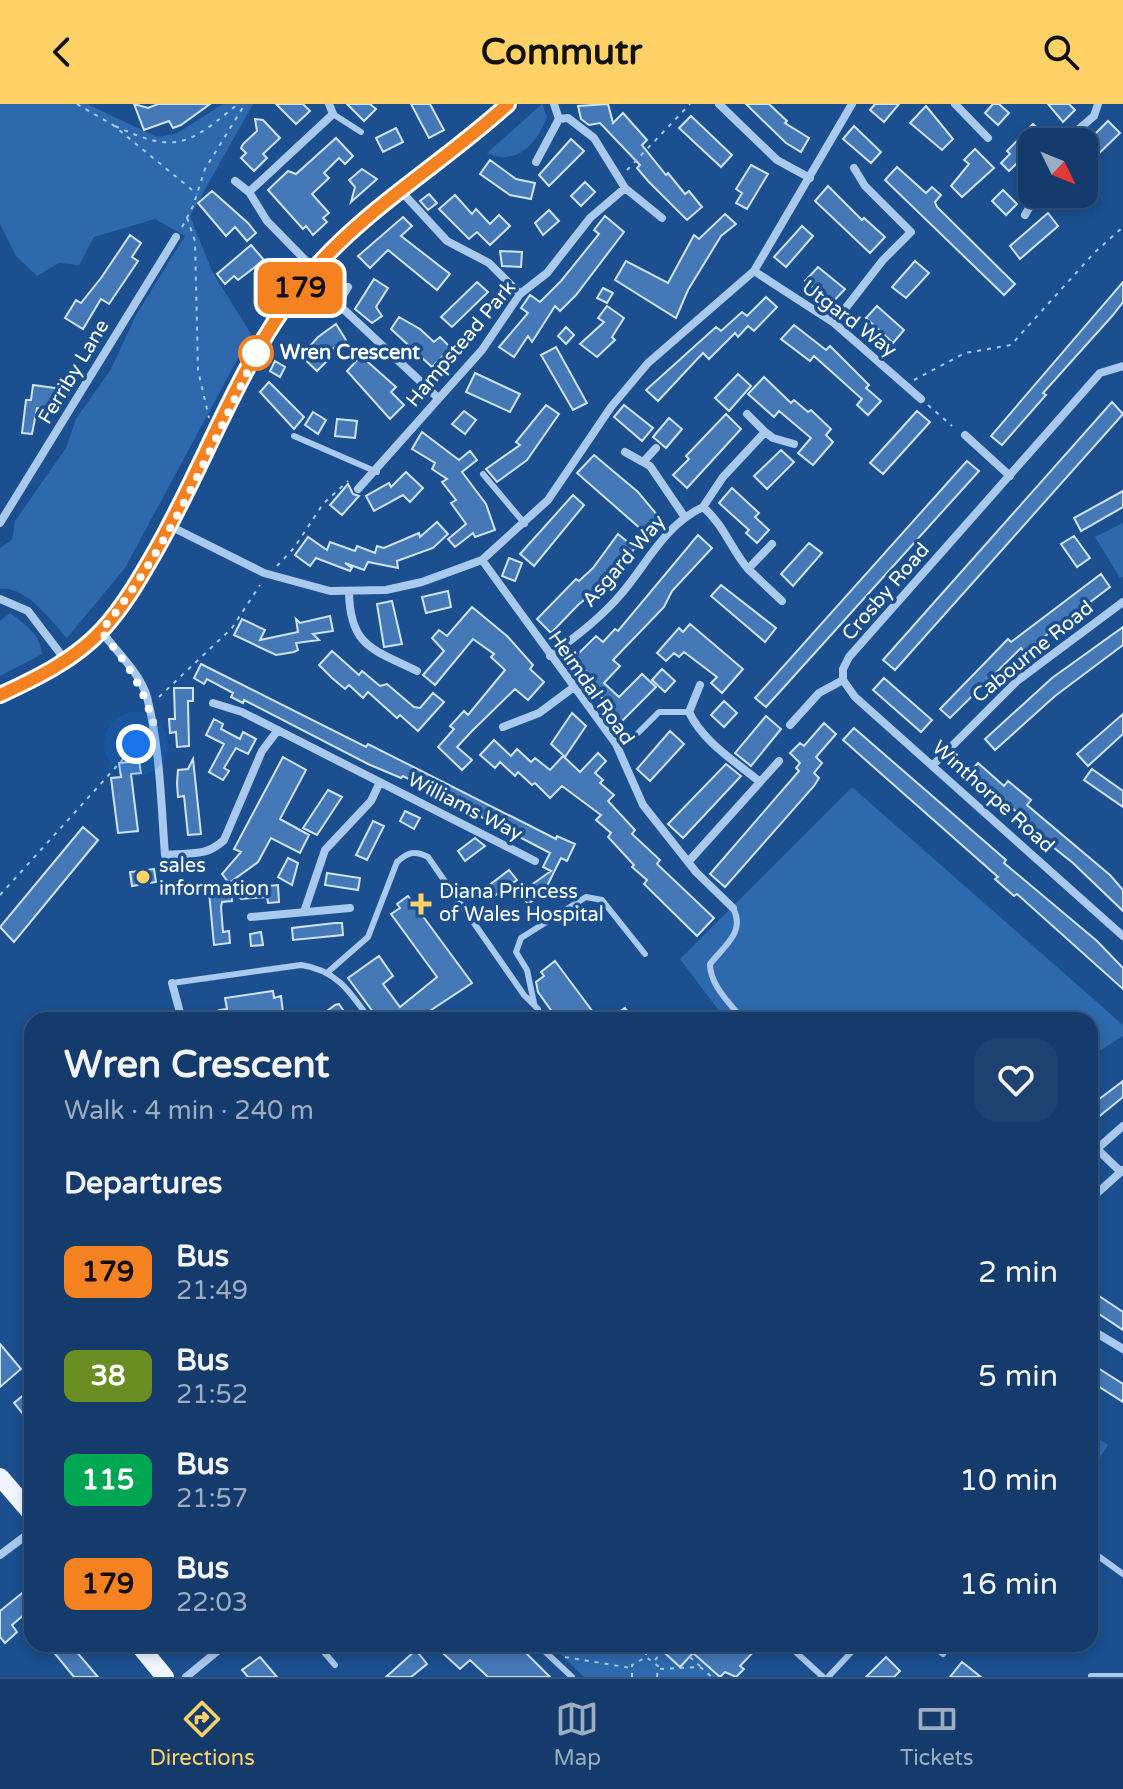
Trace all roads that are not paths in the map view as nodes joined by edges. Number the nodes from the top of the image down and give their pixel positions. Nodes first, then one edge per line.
1 (329, 104) edge
2 (493, 104) edge
3 (508, 104) edge
4 (554, 104) edge
5 (719, 104) edge
6 (852, 104) edge
7 (955, 104) edge
8 (1098, 104) edge
9 (500, 112) junction
10 (333, 114) junction
11 (559, 119) junction
12 (1080, 128) edge
13 (361, 132) dead end
14 (988, 138) dead end
15 (536, 162) dead end
16 (854, 168) dead end
17 (810, 178) junction
18 (235, 181) dead end
19 (625, 188) junction
20 (400, 190) junction
21 (249, 192) junction
22 (1029, 208) edge
23 (1025, 215) dead end
24 (662, 218) dead end
25 (176, 237) road end
26 (316, 266) junction
27 (754, 271) junction
28 (348, 287) road end
29 (520, 294) junction
30 (338, 304) junction
31 (326, 311) dead end
32 (834, 323) junction
33 (1123, 366) edge
34 (437, 397) junction
35 (921, 399) road end
36 (747, 414) dead end
37 (765, 432) junction
38 (965, 435) dead end
39 (294, 436) dead end
40 (794, 444) dead end
41 (656, 448) dead end
42 (625, 452) dead end
43 (645, 460) junction
44 (377, 472) junction
45 (483, 474) dead end
46 (1010, 476) junction
47 (360, 487) road end
48 (703, 507) junction
49 (4, 512) edge
50 (684, 516) junction
51 (0, 523) edge
52 (525, 524) junction
53 (170, 526) junction
54 (772, 544) dead end
55 (482, 560) junction
56 (748, 569) junction
57 (349, 592) junction
58 (0, 599) edge
59 (782, 601) dead end
60 (1123, 602) edge
61 (101, 631) junction
62 (550, 656) junction
63 (66, 661) junction
64 (417, 671) dead end
65 (843, 680) junction
66 (700, 685) dead end
67 (574, 687) junction
68 (0, 695) edge
69 (213, 703) dead end
70 (689, 712) junction
71 (790, 725) dead end
72 (503, 727) dead end
73 (278, 730) junction
74 (638, 733) dead end
75 (779, 761) dead end
76 (933, 765) junction
77 (380, 782) junction
78 (760, 782) junction
79 (535, 861) dead end
80 (689, 861) junction
81 (350, 908) dead end
82 (733, 908) joint
83 (304, 912) junction
84 (251, 917) dead end
85 (1123, 936) edge
86 (645, 954) dead end
87 (328, 972) junction
88 (172, 983) joint
89 (538, 1009) junction
90 (180, 1012) edge
91 (364, 1012) edge
92 (539, 1012) edge
93 (737, 1012) edge
94 (1123, 1126) edge
95 (1098, 1148) edge
96 (1098, 1155) edge
97 (1122, 1171) edge
98 (1098, 1192) edge
99 (1098, 1334) edge
100 (1123, 1349) edge
101 (0, 1477) edge
102 (24, 1505) edge
103 (24, 1537) edge
104 (0, 1555) edge
105 (1098, 1556) edge
106 (1123, 1574) edge
107 (145, 1652) edge
108 (216, 1652) edge
109 (324, 1652) edge
110 (545, 1652) edge
111 (796, 1652) edge
112 (851, 1652) edge
113 (941, 1652) edge
114 (943, 1654) dead end
115 (335, 1665) dead end
116 (1091, 1676) edge
117 (1123, 1676) edge
118 (165, 1677) edge
119 (186, 1677) edge
120 (572, 1677) edge
121 (826, 1677) edge

1 - 10 street
2 - 9 street
3 - 9 street
4 - 11 street
5 - 17 street
6 - 17 street
7 - 14 street
8 - 12 street
9 - 20 street
10 - 13 lane
10 - 21 street
11 - 15 street
11 - 19 street
16 - 32 street
17 - 27 street
18 - 21 street
19 - 24 street
19 - 29 street, Hampstead Park
20 - 26 street
20 - 29 street
21 - 26 street
22 - 23 street
25 - 49 street, Ferriby Lane
26 - 53 street
27 - 32 street, Utgard Way
27 - 52 street
28 - 30 street
29 - 34 street, Hampstead Park
30 - 31 street
30 - 34 street
32 - 35 street, Utgard Way
33 - 46 street, Crosby Road
34 - 44 street, Hampstead Park
36 - 37 street
37 - 40 street
37 - 48 street
38 - 46 street
39 - 44 lane
41 - 43 street
42 - 43 street
43 - 50 street, Asgard Way
44 - 47 street, Hampstead Park
45 - 52 lane
46 - 65 street, Crosby Road
48 - 50 street, Asgard Way
48 - 56 street
49 - 51 street, Ferriby Lane
50 - 62 street, Asgard Way
52 - 55 street
53 - 57 street
53 - 61 street
54 - 56 street
55 - 57 street
55 - 62 street, Heimdal Road
56 - 59 street
57 - 64 street
58 - 63 street
60 - 76 street, Cabourne Road
61 - 63 street
61 - 73 street
62 - 67 street, Heimdal Road
63 - 68 street
65 - 71 street
65 - 76 street, Winthorpe Road
66 - 70 street
67 - 72 street
67 - 80 street, Heimdal Road
69 - 73 street, Williams Way
70 - 74 lane
70 - 78 street
73 - 77 street, Williams Way
75 - 78 street
76 - 85 street, Winthorpe Road
77 - 79 street, Williams Way
77 - 83 street, Williams Way
78 - 80 street
80 - 82 street, Heimdal Road
81 - 83 street
82 - 93 lane
83 - 84 street
86 - 89 lane
87 - 88 lane
87 - 89 lane
87 - 91 lane
88 - 90 street
89 - 92 lane
94 - 95 street
96 - 97 street
97 - 98 street
99 - 100 street
101 - 102 main road
103 - 104 street
105 - 106 lane
107 - 118 main road
108 - 119 street
109 - 115 lane
110 - 120 lane
111 - 121 lane
112 - 121 lane
113 - 114 lane
116 - 117 lane

